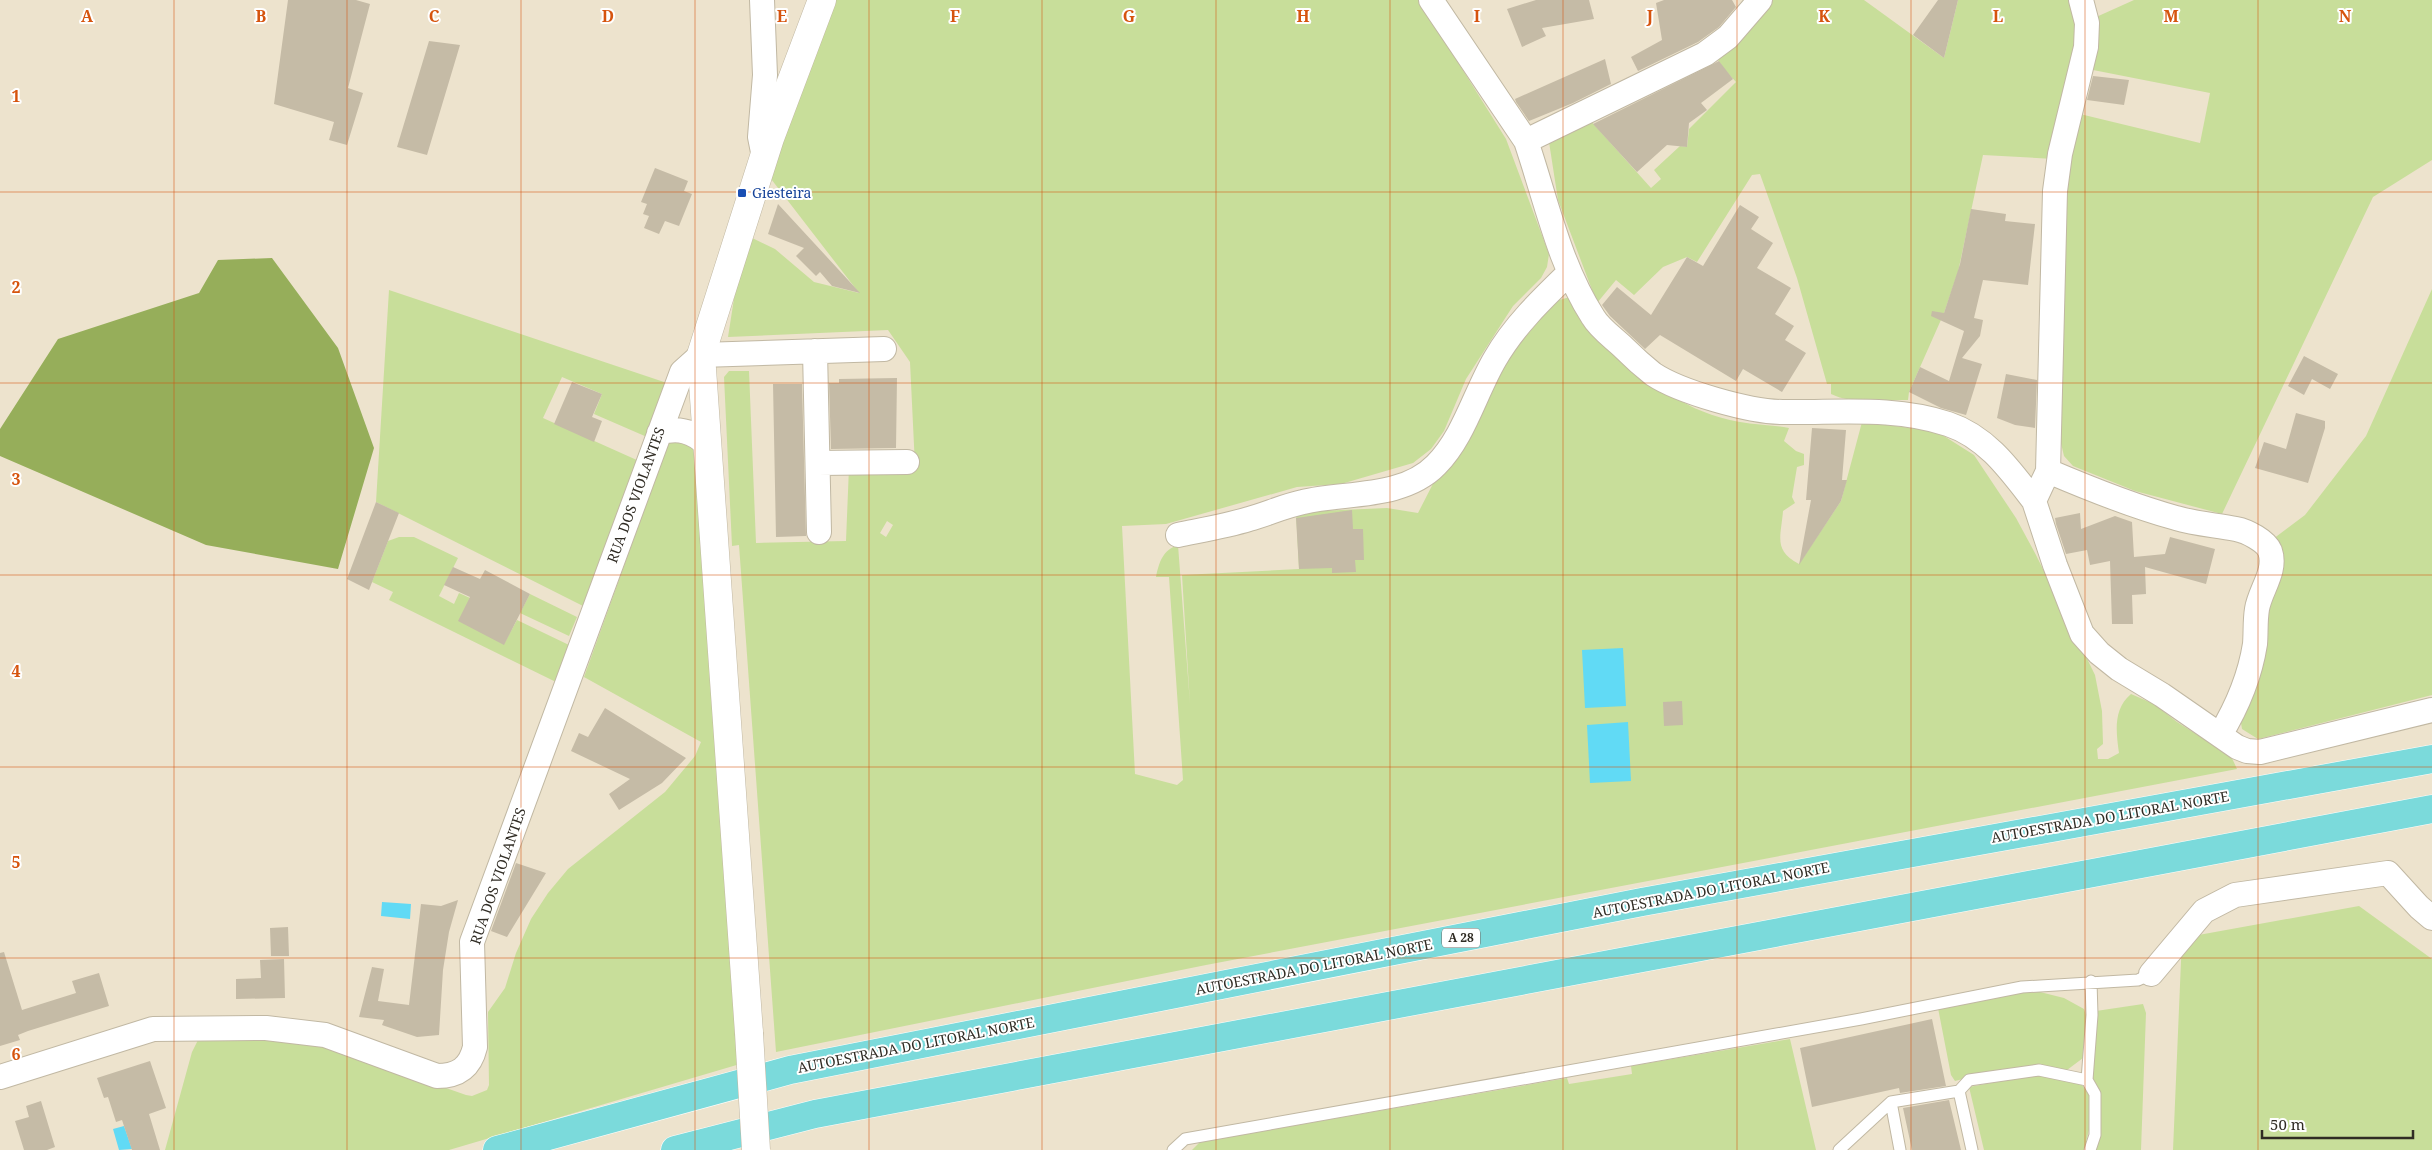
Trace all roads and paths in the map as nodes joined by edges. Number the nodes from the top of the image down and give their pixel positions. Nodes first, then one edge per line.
1 (762, 0) edge
2 (822, 0) edge
3 (1431, 0) edge
4 (1760, 0) edge
5 (2081, 0) edge
6 (764, 32) junction
7 (765, 74) junction
8 (791, 83) junction
9 (1526, 141) junction
10 (764, 157) junction
11 (1569, 273) junction
12 (884, 349) dead end
13 (815, 351) junction
14 (701, 355) junction
15 (659, 433) junction
16 (707, 445) junction
17 (907, 462) dead end
18 (818, 463) junction
19 (2048, 471) junction
20 (2034, 501) junction
21 (820, 532) dead end
22 (1178, 535) dead end
23 (2432, 710) edge
24 (2220, 735) junction
25 (2432, 759) edge
26 (2432, 809) edge
27 (2432, 918) edge
28 (2151, 974) joint
29 (2091, 981) junction
30 (0, 1077) edge
31 (2087, 1080) junction
32 (1959, 1092) junction
33 (1891, 1102) junction
34 (497, 1150) edge
35 (675, 1150) edge
36 (756, 1150) edge
37 (1173, 1150) edge
38 (1839, 1150) edge
39 (1900, 1150) edge
40 (1972, 1150) edge
41 (2090, 1150) edge

1 - 6 street
2 - 8 street
3 - 9 street
4 - 9 street
5 - 19 street
6 - 7 street
6 - 8 street
7 - 8 street
7 - 10 street
8 - 10 street
9 - 11 street
10 - 14 street
11 - 20 street
11 - 22 street
12 - 13 street
13 - 14 street
13 - 18 street
14 - 15 street, RUA DOS VIOLANTES
14 - 16 street
15 - 16 street
15 - 30 street, RUA DOS VIOLANTES
16 - 36 street, bridge
17 - 18 street
18 - 21 street
19 - 20 street
19 - 24 street
20 - 24 street
23 - 24 street
25 - 34 highway, AUTOESTRADA DO LITORAL NORTE / A 28
26 - 35 highway
27 - 28 street
28 - 29 lane
29 - 31 lane
29 - 37 lane
31 - 32 lane
31 - 41 lane
32 - 33 lane
32 - 40 lane
33 - 38 lane
33 - 39 lane

